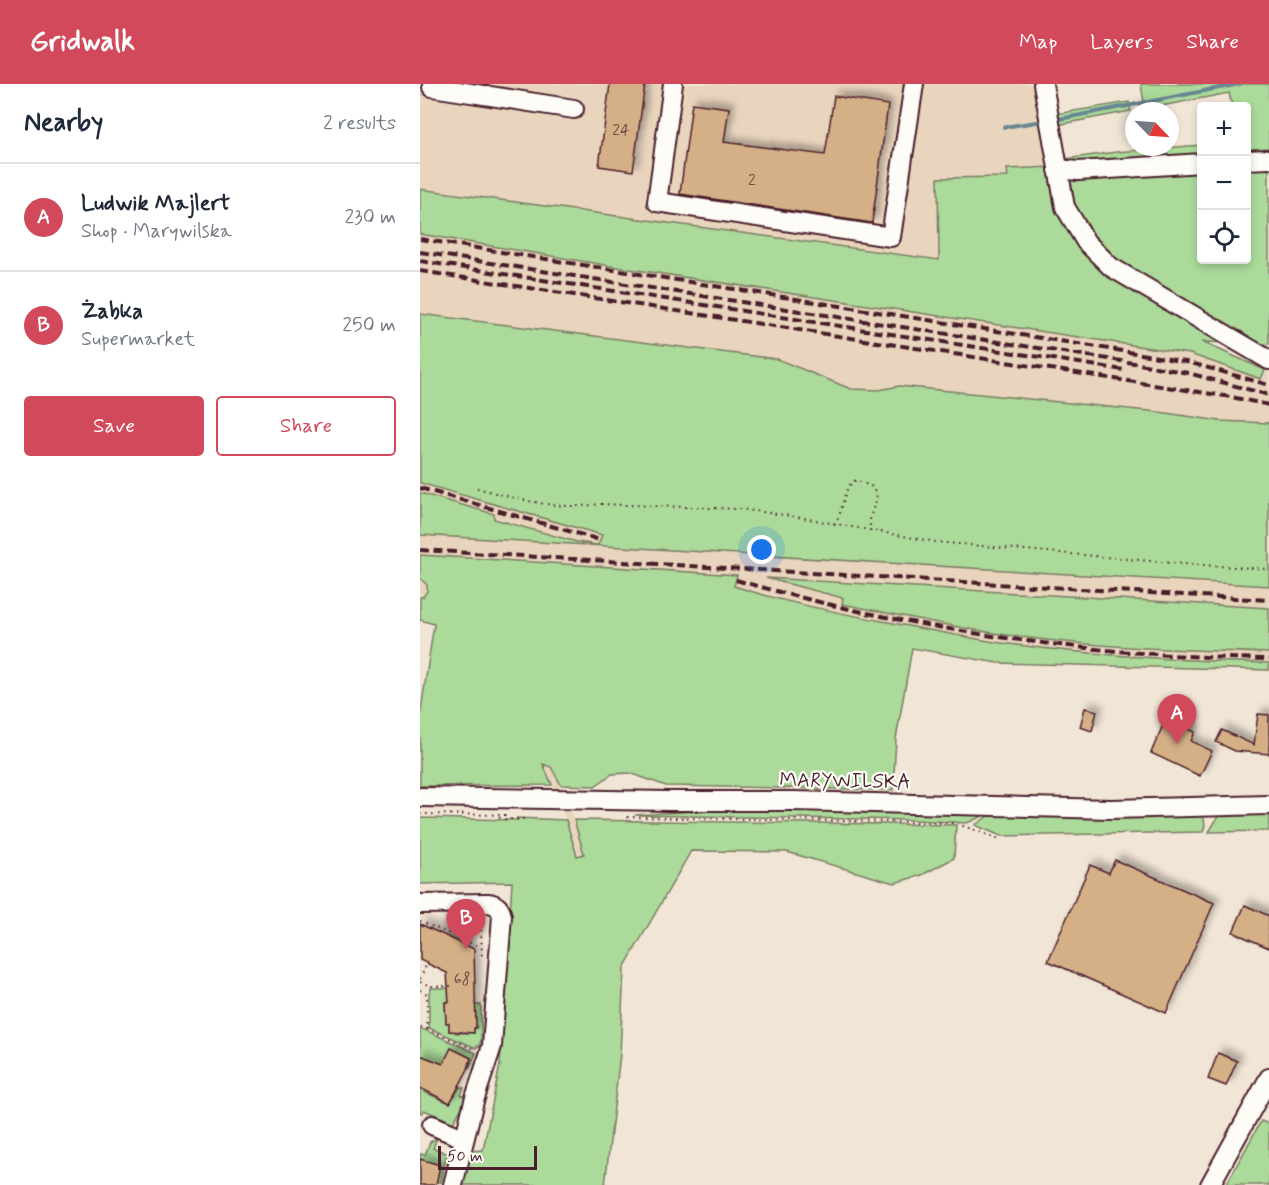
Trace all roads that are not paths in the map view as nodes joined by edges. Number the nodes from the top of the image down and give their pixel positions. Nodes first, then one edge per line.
1 (432, 84) edge
2 (673, 84) edge
3 (914, 84) edge
4 (1043, 84) edge
5 (574, 109) dead end
6 (1269, 159) edge
7 (1251, 160) edge
8 (1197, 163) edge
9 (1058, 169) junction
10 (1269, 360) edge
11 (420, 797) edge
12 (1269, 805) edge
13 (420, 904) edge
14 (1269, 1078) edge
15 (432, 1125) dead end
16 (464, 1138) junction
17 (453, 1185) edge
18 (1209, 1185) edge

1 - 5 street
2 - 3 street
4 - 9 street
6 - 7 street
8 - 9 street
9 - 10 street
11 - 12 street, MARYWILSKA
13 - 16 street
14 - 18 street
15 - 16 street
16 - 17 street

